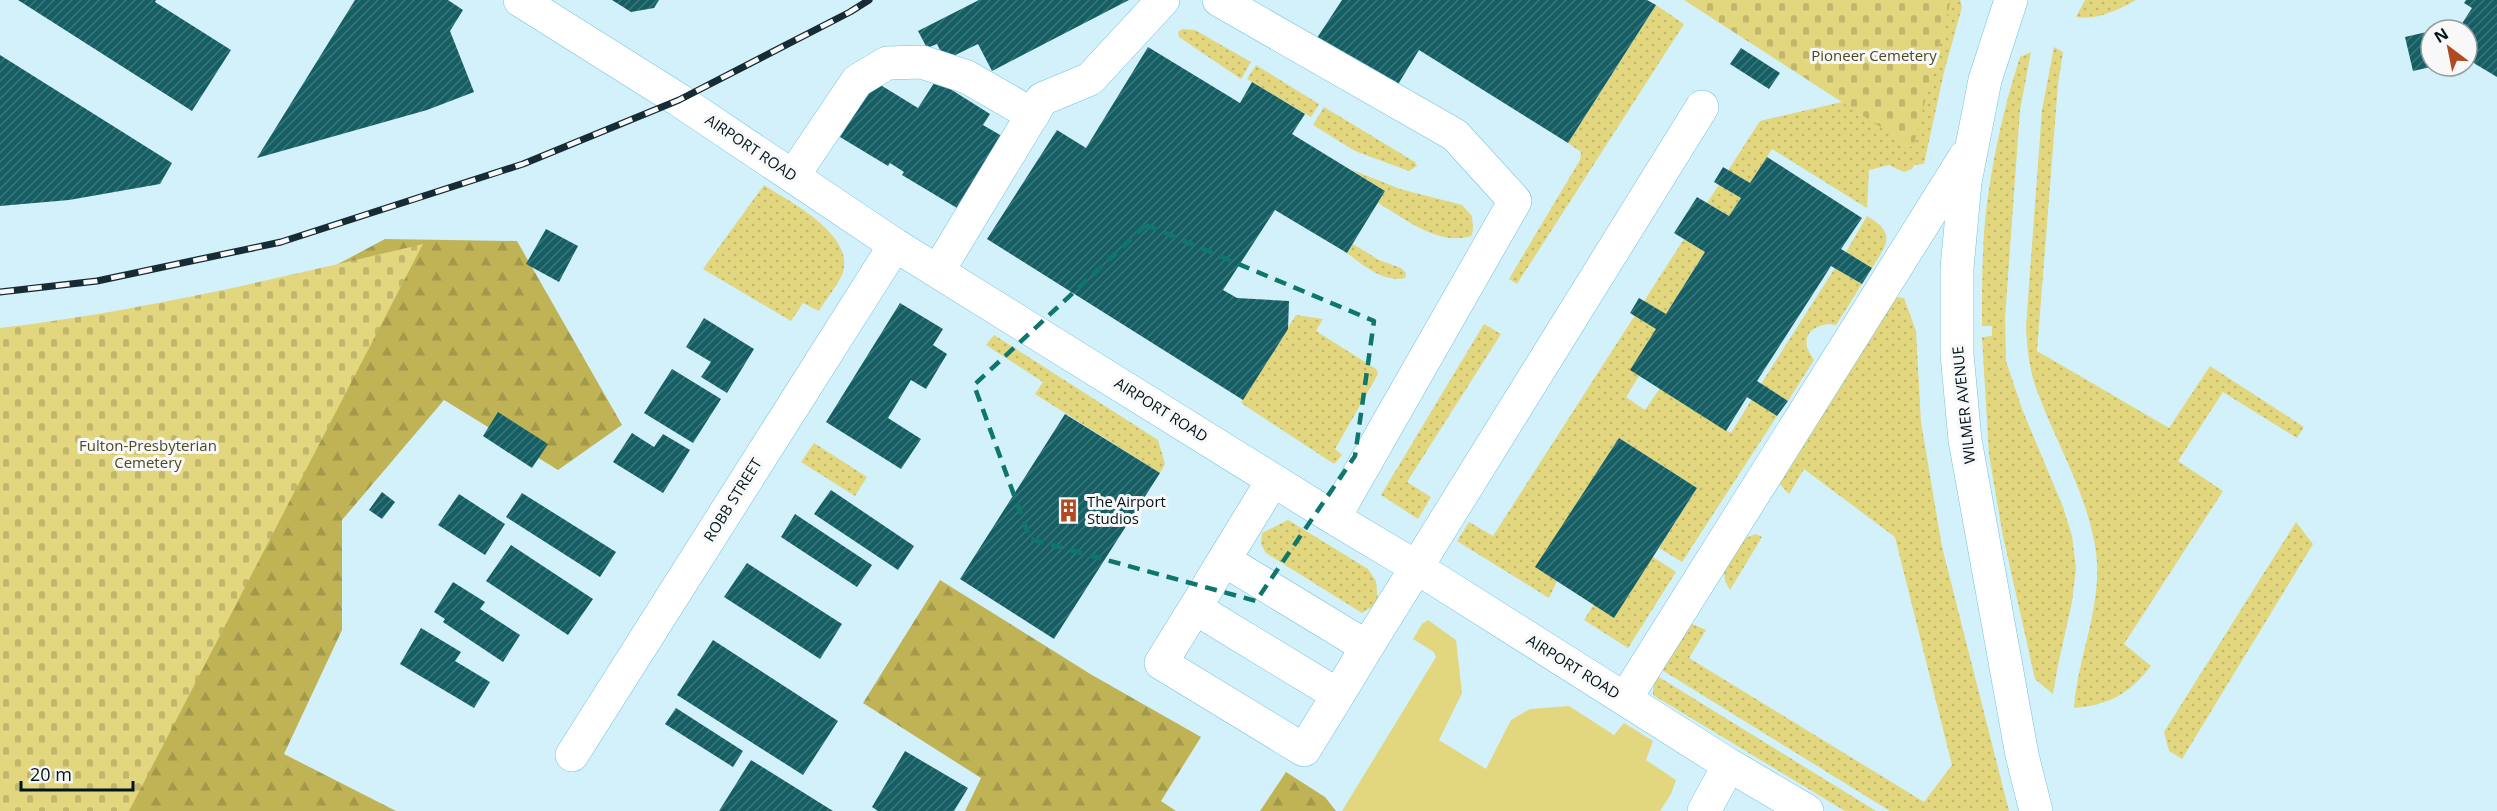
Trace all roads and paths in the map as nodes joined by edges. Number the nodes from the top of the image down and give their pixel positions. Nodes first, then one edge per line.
1 (520, 0) edge
2 (1163, 0) edge
3 (1220, 0) edge
4 (2011, 0) edge
5 (1702, 107) dead end
6 (1033, 114) junction
7 (1972, 145) junction
8 (792, 176) junction
9 (895, 244) junction
10 (938, 271) junction
11 (1273, 480) junction
12 (1334, 518) junction
13 (1224, 561) junction
14 (1416, 567) junction
15 (1195, 608) junction
16 (1367, 647) junction
17 (1338, 695) junction
18 (1624, 699) junction
19 (572, 755) dead end
20 (1729, 765) junction
21 (1704, 811) edge
22 (1807, 811) edge
23 (2036, 811) edge

1 - 8 street, AIRPORT ROAD
2 - 6 street
3 - 12 street
4 - 7 street, WILMER AVENUE
5 - 14 street
6 - 8 street
6 - 10 street
7 - 18 street
7 - 23 street, WILMER AVENUE
8 - 9 street, AIRPORT ROAD
9 - 10 street, AIRPORT ROAD
9 - 19 street, ROBB STREET
10 - 11 street, AIRPORT ROAD
11 - 12 street, AIRPORT ROAD
11 - 13 street
12 - 14 street, AIRPORT ROAD
13 - 15 street
13 - 16 street
14 - 16 street
14 - 18 street, AIRPORT ROAD
15 - 17 street
15 - 17 street
16 - 17 street
18 - 20 street, AIRPORT ROAD
20 - 21 street
20 - 22 street, AIRPORT ROAD

